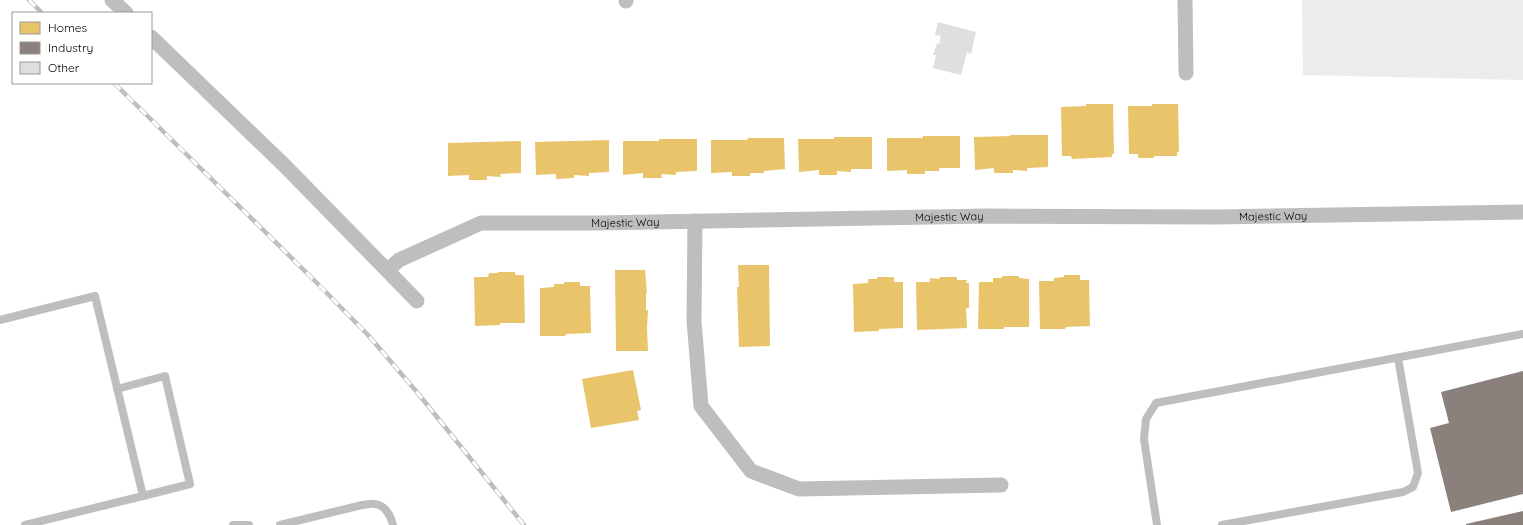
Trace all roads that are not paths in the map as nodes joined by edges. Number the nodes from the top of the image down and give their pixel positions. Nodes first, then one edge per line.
1 (112, 0) edge
2 (1185, 0) edge
3 (125, 12) edge
4 (152, 38) edge
5 (1186, 73) dead end
6 (1523, 212) edge
7 (695, 221) junction
8 (388, 270) junction
9 (417, 301) dead end
10 (0, 320) edge
11 (1523, 334) edge
12 (1398, 358) junction
13 (117, 389) junction
14 (1001, 485) dead end
15 (143, 496) junction
16 (25, 525) edge
17 (233, 525) edge
18 (249, 525) edge
19 (280, 525) edge
20 (392, 525) edge
21 (1157, 525) edge
22 (1222, 525) edge

1 - 3 street
2 - 5 street
4 - 8 street
6 - 7 street, Majestic Way
7 - 8 street, Majestic Way
7 - 14 street
8 - 9 street
10 - 13 lane
11 - 12 lane
12 - 21 lane
12 - 22 lane
13 - 15 lane
13 - 15 lane
15 - 16 lane
17 - 18 lane
19 - 20 lane

